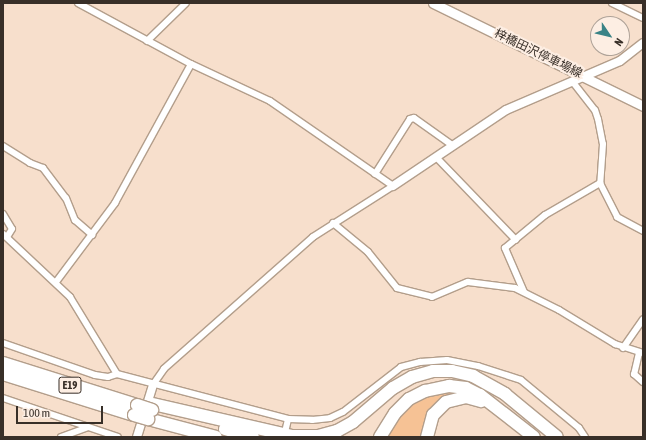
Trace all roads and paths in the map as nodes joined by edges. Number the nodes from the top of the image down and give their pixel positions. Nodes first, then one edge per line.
1 (78, 3) edge
2 (186, 3) edge
3 (433, 3) edge
4 (612, 3) edge
5 (643, 18) edge
6 (147, 41) junction
7 (643, 43) edge
8 (190, 64) junction
9 (584, 77) junction
10 (572, 81) junction
11 (643, 106) edge
12 (3, 146) edge
13 (452, 146) junction
14 (436, 157) junction
15 (376, 174) junction
16 (600, 183) junction
17 (393, 186) junction
18 (3, 214) edge
19 (333, 223) junction
20 (643, 231) edge
21 (92, 235) junction
22 (5, 236) edge
23 (516, 240) junction
24 (56, 282) junction
25 (524, 292) junction
26 (643, 320) edge
27 (3, 343) edge
28 (623, 348) junction
29 (641, 353) edge
30 (3, 363) edge
31 (3, 374) edge
32 (117, 374) junction
33 (643, 382) edge
34 (153, 385) junction
35 (505, 394) junction
36 (3, 398) edge
37 (137, 407) junction
38 (151, 411) junction
39 (504, 412) junction
40 (288, 419) junction
41 (86, 428) junction
42 (286, 428) dead end
43 (61, 437) edge
44 (118, 437) edge
45 (137, 437) edge
46 (216, 437) edge
47 (253, 437) edge
48 (373, 437) edge
49 (380, 437) edge
50 (426, 437) edge
51 (534, 437) edge
52 (557, 437) edge
53 (585, 437) edge

1 - 6 street
2 - 6 street
3 - 9 main road, 梓橋田沢停車場線
4 - 5 street
6 - 8 street
7 - 9 street
8 - 15 street
8 - 21 street
9 - 10 street
9 - 11 main road, 梓橋田沢停車場線
10 - 13 street
10 - 16 street
12 - 21 street
13 - 14 street
13 - 15 street
14 - 17 street
14 - 23 street
15 - 17 street
16 - 20 street
16 - 23 street
17 - 19 street
18 - 22 street
19 - 25 street
19 - 34 street
21 - 24 street
22 - 24 street
23 - 25 street
24 - 32 street
25 - 28 street
26 - 28 street
27 - 32 street
28 - 29 street
29 - 33 street
30 - 37 highway, E19
31 - 37 highway, E19
32 - 34 street
34 - 40 street
34 - 45 street
35 - 38 highway
35 - 48 highway
35 - 52 highway
36 - 41 street
37 - 38 highway, E19, bridge
38 - 46 highway, E19
38 - 47 highway, E19
39 - 49 highway
39 - 50 highway
39 - 51 highway
40 - 42 street
40 - 53 street
41 - 43 street
41 - 44 street

